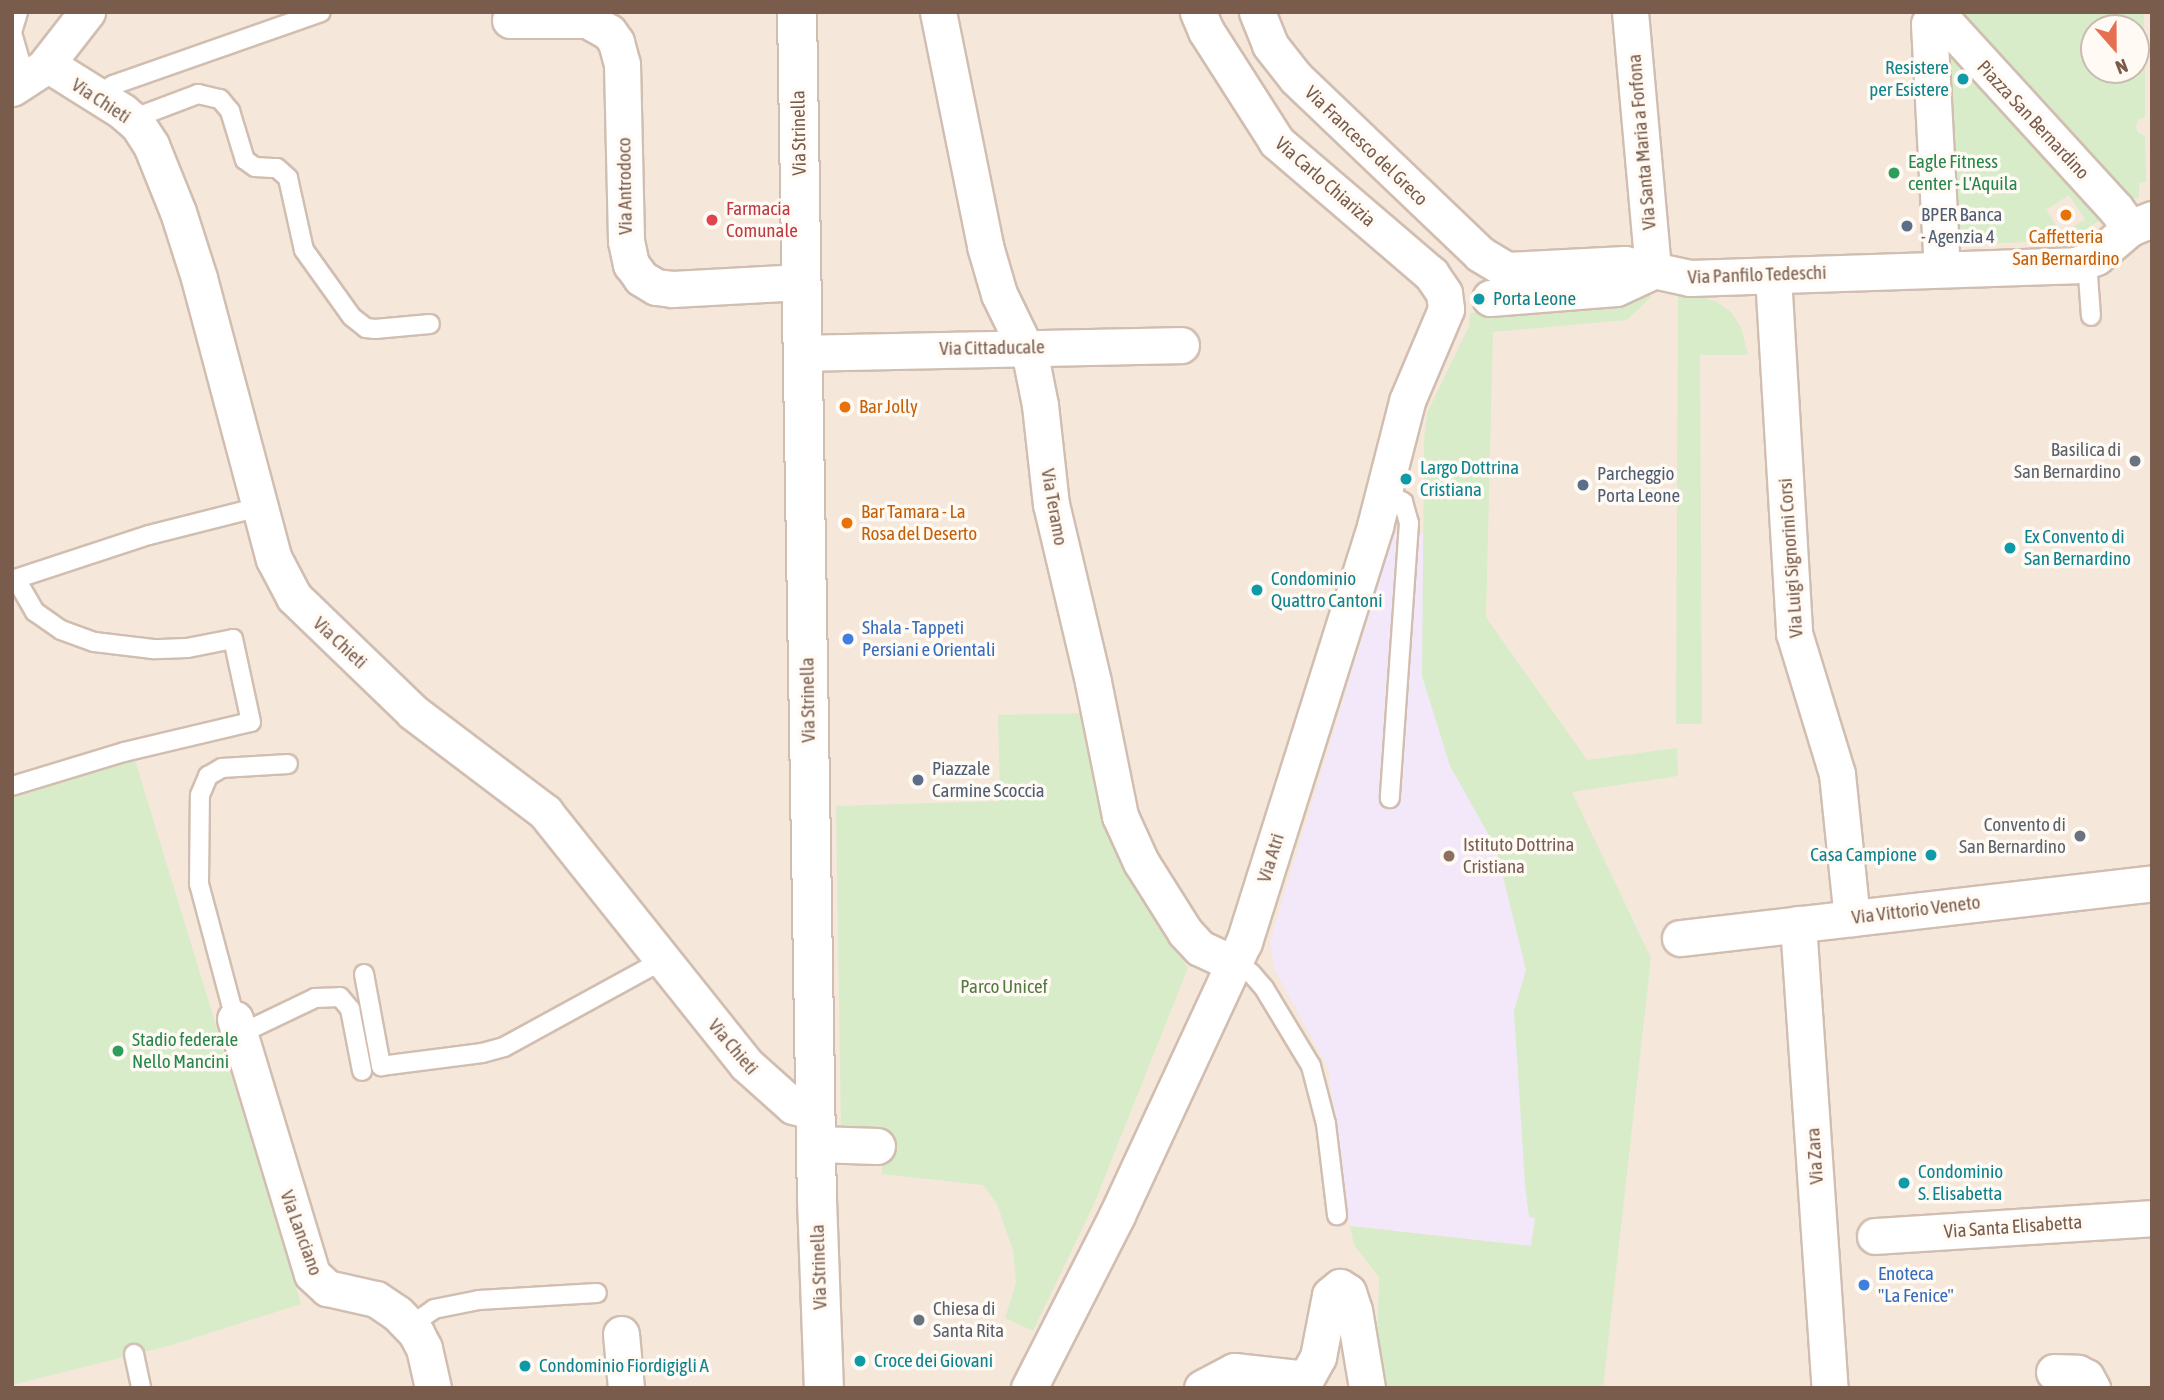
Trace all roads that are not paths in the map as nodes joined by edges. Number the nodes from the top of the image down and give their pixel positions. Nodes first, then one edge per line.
1 (18, 12) edge
2 (87, 12) edge
3 (321, 12) edge
4 (797, 12) edge
5 (938, 12) edge
6 (1198, 12) edge
7 (1630, 12) edge
8 (1936, 12) edge
9 (1268, 13) edge
10 (510, 20) dead end
11 (12, 33) edge
12 (28, 78) edge
13 (96, 94) junction
14 (132, 119) junction
15 (2141, 223) edge
16 (2087, 262) junction
17 (1492, 263) joint
18 (1942, 270) junction
19 (1653, 271) junction
20 (1773, 276) junction
21 (802, 282) junction
22 (1468, 300) junction
23 (2091, 316) dead end
24 (430, 324) dead end
25 (1181, 345) dead end
26 (1027, 347) junction
27 (803, 354) junction
28 (1385, 492) junction
29 (260, 507) junction
30 (14, 579) edge
31 (288, 764) dead end
32 (12, 786) edge
33 (1390, 798) dead end
34 (2152, 883) edge
35 (1852, 918) junction
36 (1798, 924) junction
37 (1680, 938) dead end
38 (665, 959) junction
39 (1235, 964) junction
40 (364, 974) dead end
41 (238, 1026) junction
42 (362, 1071) dead end
43 (816, 1128) junction
44 (877, 1146) dead end
45 (1337, 1215) dead end
46 (2152, 1218) edge
47 (1875, 1236) dead end
48 (597, 1293) dead end
49 (410, 1326) junction
50 (621, 1334) dead end
51 (134, 1354) dead end
52 (2054, 1372) dead end
53 (1252, 1381) edge
54 (141, 1388) edge
55 (433, 1388) edge
56 (626, 1388) edge
57 (824, 1388) edge
58 (1029, 1388) edge
59 (1202, 1388) edge
60 (1367, 1388) edge
61 (1830, 1388) edge
62 (2092, 1388) edge

1 - 11 lane
2 - 12 street
3 - 13 lane
4 - 21 main road, Via Strinella
5 - 26 street, Via Teramo
6 - 22 street, Via Carlo Chiarizia
7 - 19 street, Via Santa Maria a Forfona
8 - 15 street, Piazza San Bernardino
8 - 18 street, Piazza San Bernardino
9 - 17 street, Via Francesco del Greco
10 - 21 street, Via Antrodoco
11 - 12 lane
12 - 13 street, Via Chieti
13 - 14 street, Via Chieti
14 - 24 lane
14 - 29 street, Via Chieti
15 - 16 street, Piazza San Bernardino
16 - 18 street
16 - 23 lane
17 - 19 street, Via Panfilo Tedeschi
18 - 20 street, Via Panfilo Tedeschi
19 - 20 street, Via Panfilo Tedeschi
19 - 22 street
20 - 35 street, Via Luigi Signorini Corsi
21 - 27 main road, Via Strinella
22 - 28 street, Via Atri
25 - 26 street, Via Cittaducale
26 - 27 street, Via Cittaducale
26 - 39 street, Via Teramo
27 - 43 main road, Via Strinella
28 - 33 lane
28 - 39 street, Via Atri
29 - 30 lane
29 - 38 street, Via Chieti
30 - 32 lane
31 - 41 lane
34 - 35 street, Via Vittorio Veneto
35 - 36 street, Via Vittorio Veneto
36 - 37 street, Via Vittorio Veneto
36 - 61 street, Via Zara
38 - 40 lane
38 - 43 street, Via Chieti
39 - 45 lane
39 - 58 street, Via Atri
41 - 42 lane
41 - 49 street, Via Lanciano
43 - 44 street
43 - 57 main road, Via Strinella
46 - 47 street, Via Santa Elisabetta
48 - 49 lane
49 - 55 street, Via Lanciano
50 - 56 street
51 - 54 lane
52 - 62 street
53 - 59 street
53 - 60 street

